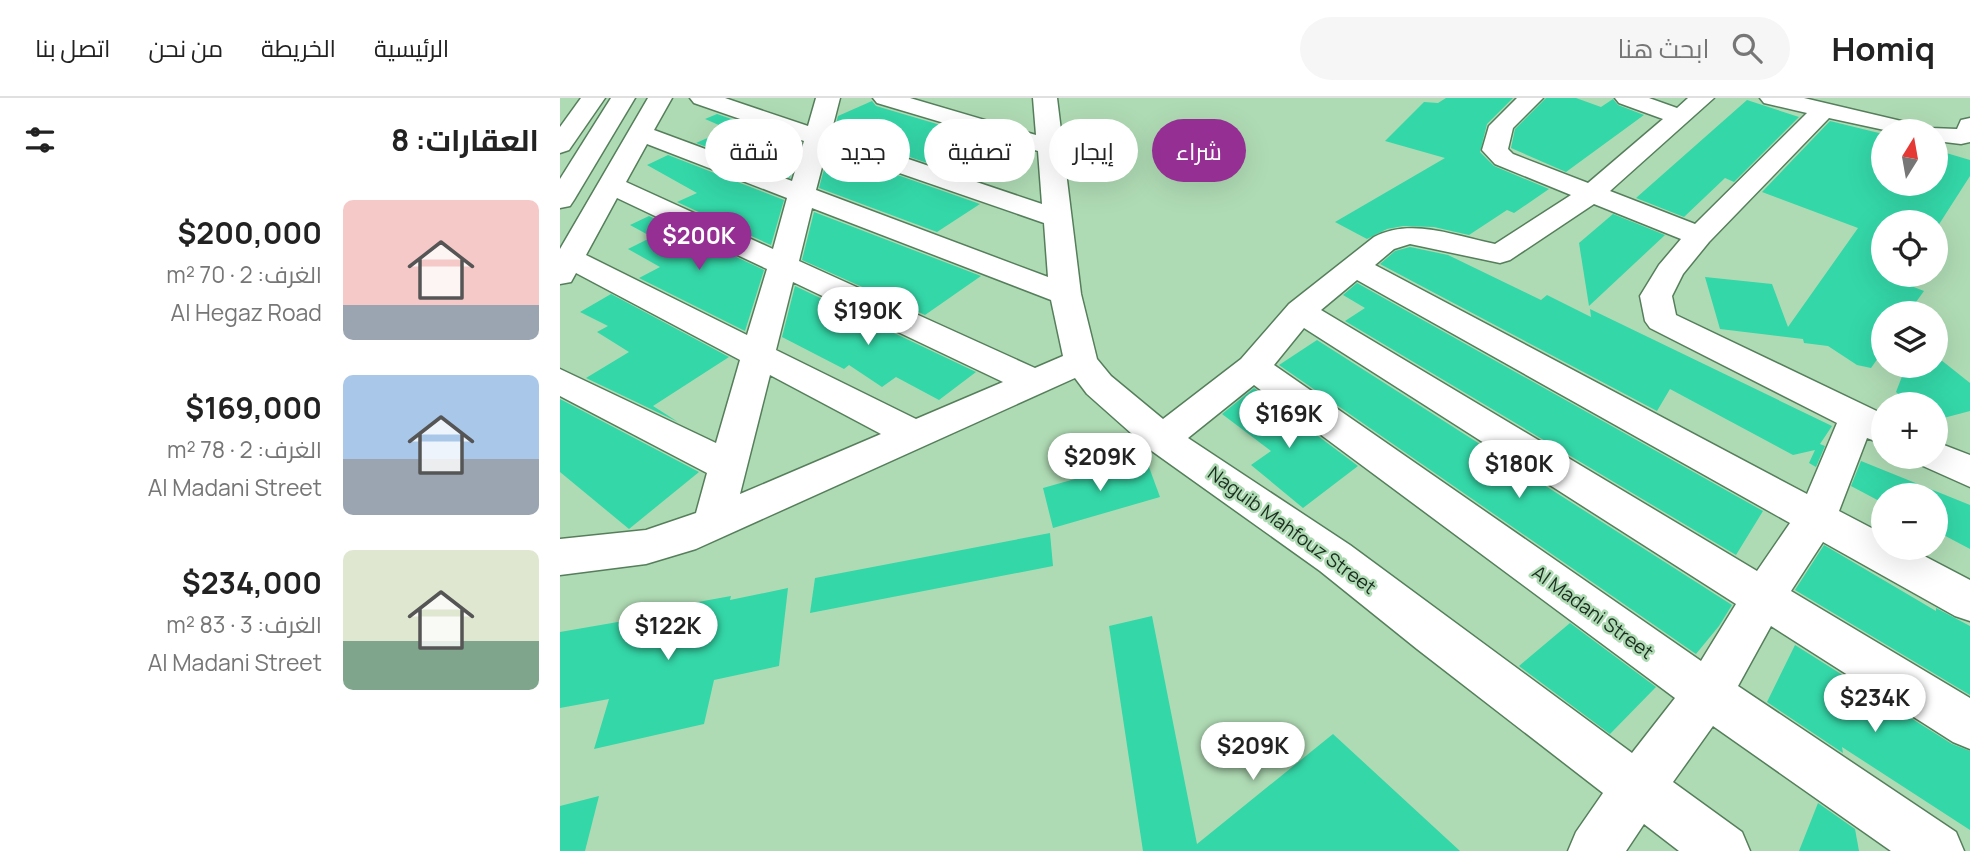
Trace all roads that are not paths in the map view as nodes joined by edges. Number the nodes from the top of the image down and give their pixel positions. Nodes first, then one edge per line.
1 (593, 98) edge
2 (623, 98) edge
3 (660, 98) edge
4 (702, 98) edge
5 (828, 98) edge
6 (886, 98) edge
7 (1044, 98) edge
8 (1531, 98) edge
9 (1627, 98) edge
10 (1702, 98) edge
11 (1772, 98) edge
12 (1823, 110) junction
13 (1681, 117) junction
14 (822, 119) edge
15 (1871, 120) edge
16 (1970, 125) edge
17 (641, 133) junction
18 (1948, 135) edge
19 (817, 138) joint
20 (1049, 139) edge
21 (560, 145) edge
22 (1049, 147) edge
23 (910, 169) edge
24 (1053, 182) edge
25 (611, 186) junction
26 (802, 194) junction
27 (1591, 194) junction
28 (560, 200) edge
29 (1057, 218) junction
30 (1699, 236) junction
31 (783, 263) junction
32 (565, 266) edge
33 (1354, 266) junction
34 (1065, 294) junction
35 (1300, 311) junction
36 (759, 353) junction
37 (1081, 362) junction
38 (1253, 367) junction
39 (560, 382) edge
40 (1036, 383) junction
41 (1870, 424) edge
42 (915, 435) junction
43 (1163, 439) junction
44 (1948, 462) edge
45 (728, 467) junction
46 (1970, 472) edge
47 (1817, 517) junction
48 (713, 522) junction
49 (560, 557) edge
50 (1763, 598) junction
51 (1970, 602) edge
52 (1707, 694) junction
53 (1970, 725) edge
54 (1637, 788) junction
55 (1595, 851) edge
56 (1723, 851) edge
57 (1937, 851) edge

1 - 21 street
2 - 28 street
3 - 17 street
4 - 19 street
5 - 14 street
6 - 22 street
7 - 20 street, Naguib Mahfouz Street
8 - 27 street
9 - 13 street
10 - 13 street
11 - 12 street
12 - 15 street
12 - 30 street
13 - 27 street
16 - 18 street
17 - 25 street
17 - 26 street
19 - 26 street
23 - 29 street
24 - 29 street, Naguib Mahfouz Street
25 - 31 street
25 - 32 street
26 - 31 street
26 - 34 street
27 - 30 street
27 - 33 street
29 - 34 street, Naguib Mahfouz Street
30 - 41 street
31 - 36 street
31 - 40 street
32 - 36 street
33 - 35 street
33 - 47 street
34 - 37 street, Naguib Mahfouz Street
35 - 38 street
35 - 50 street
36 - 42 street
36 - 45 street
37 - 40 street
37 - 43 street, Naguib Mahfouz Street
38 - 43 street
38 - 52 street, Al Madani Street
39 - 45 street
40 - 42 street
41 - 47 street
42 - 48 street
43 - 54 street, Naguib Mahfouz Street
44 - 46 street
45 - 48 street
47 - 50 street
47 - 51 street
48 - 49 street
50 - 52 street
50 - 53 street
52 - 54 street
52 - 57 street, Al Madani Street
54 - 55 street
54 - 56 street, Naguib Mahfouz Street

